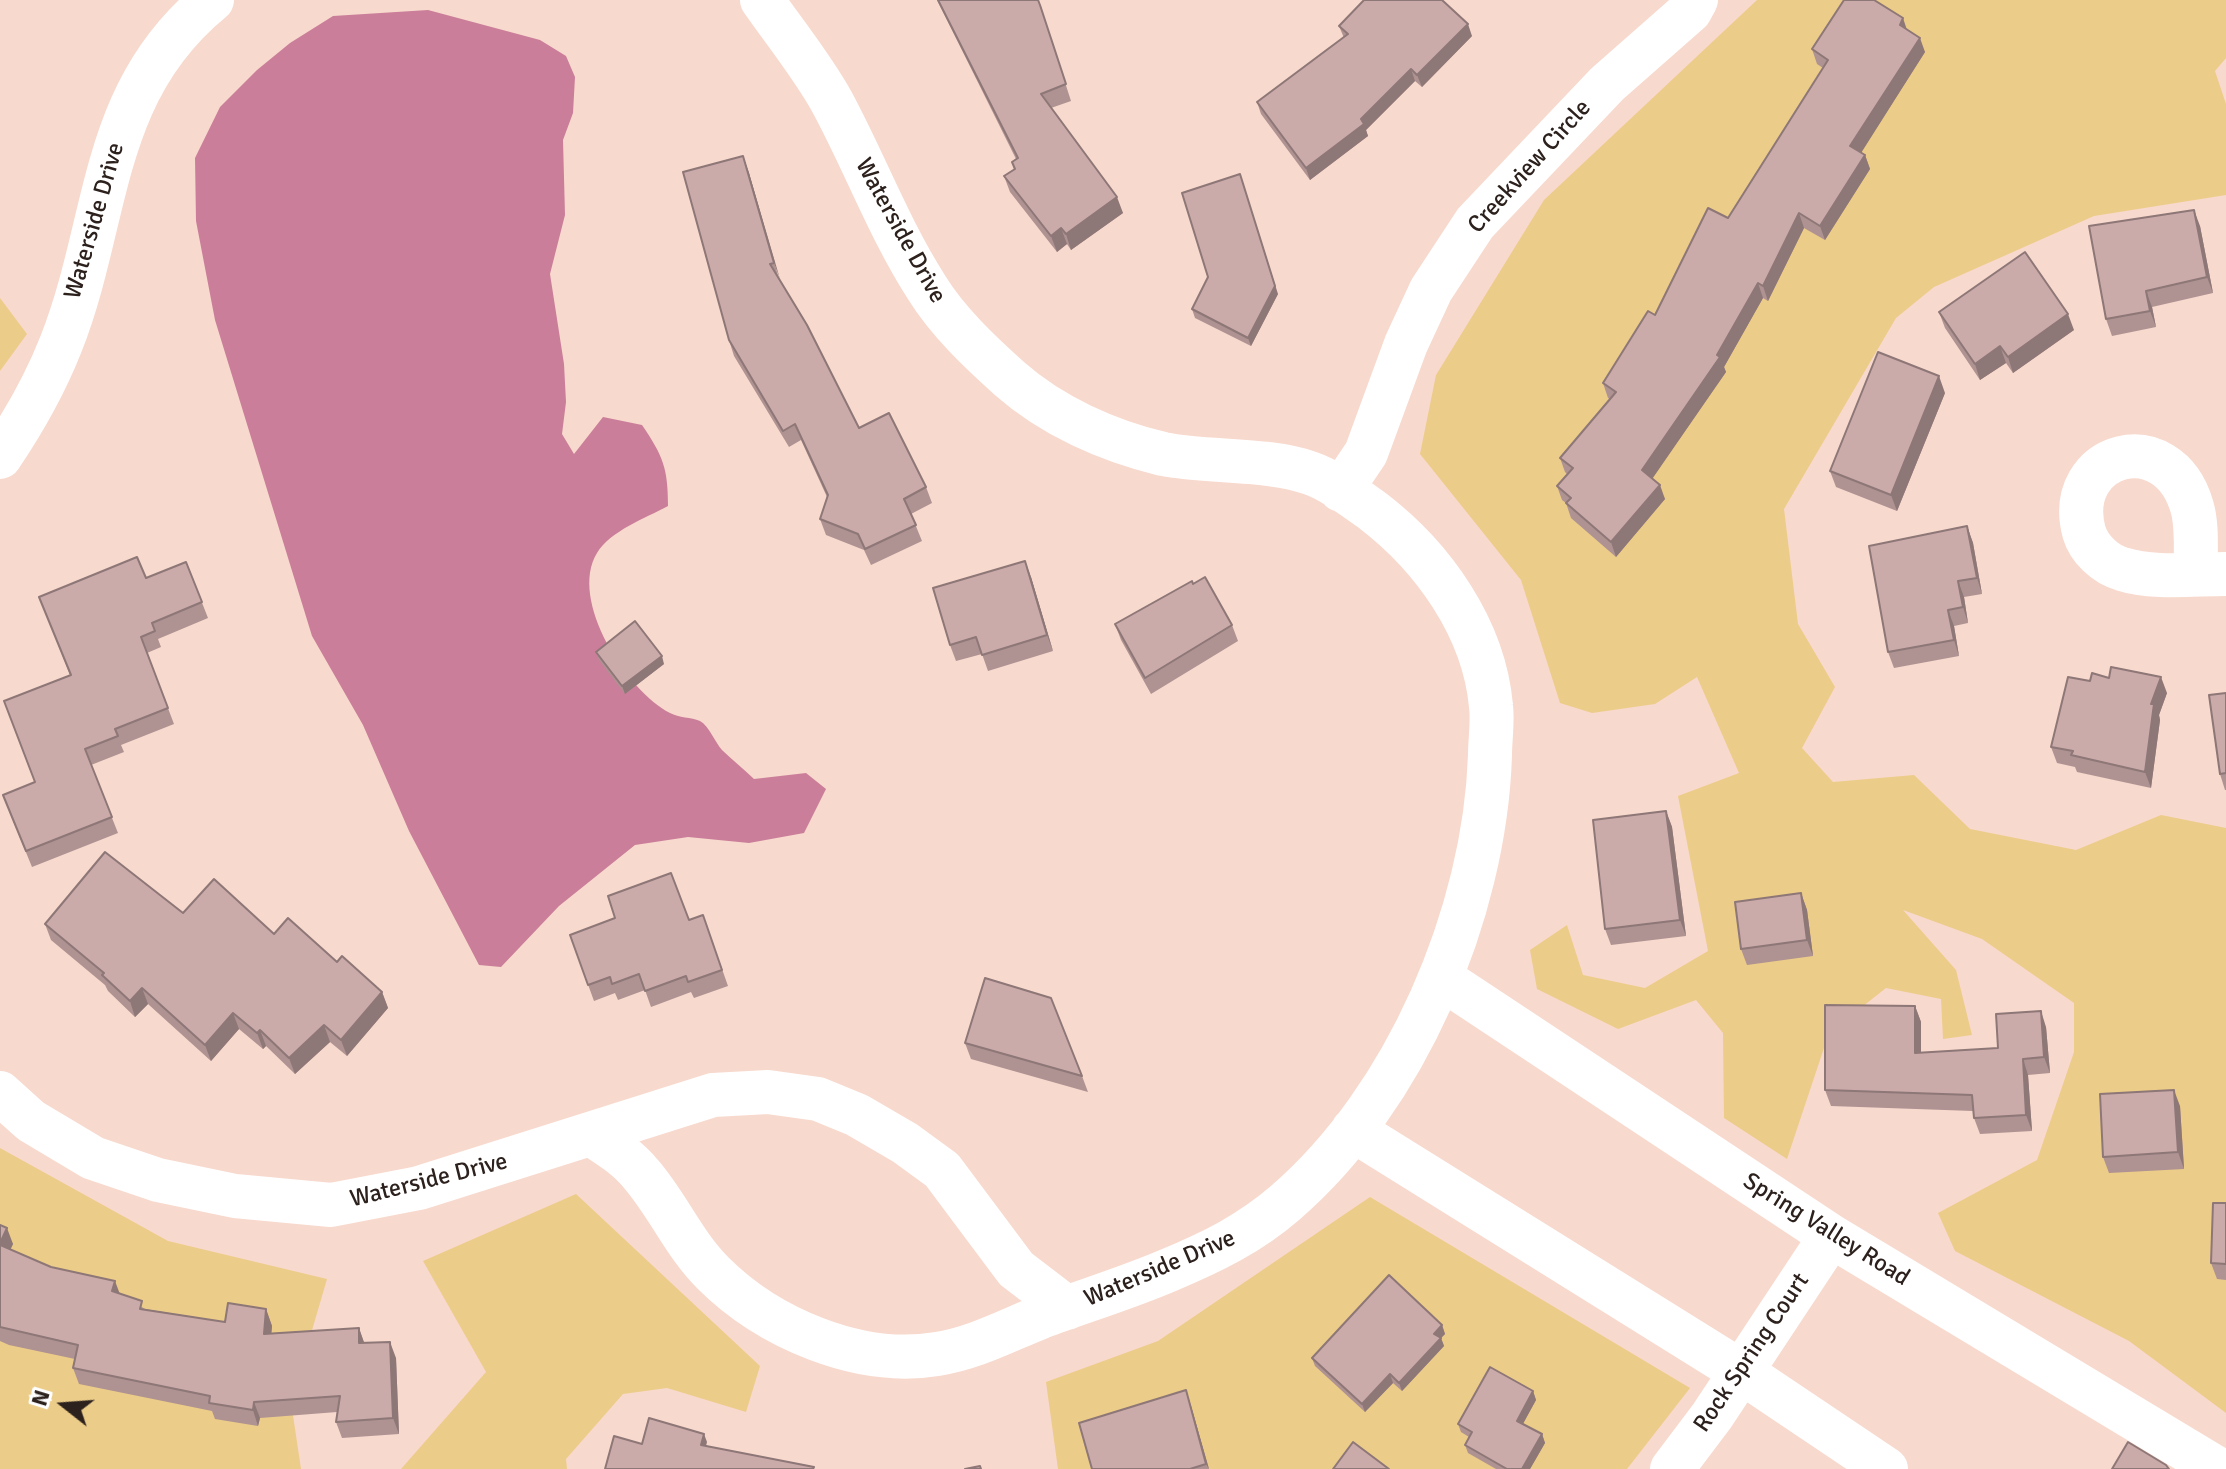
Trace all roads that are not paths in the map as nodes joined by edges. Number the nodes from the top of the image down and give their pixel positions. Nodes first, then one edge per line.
1 (212, 0) edge
2 (762, 0) edge
3 (1696, 0) edge
4 (0, 457) edge
5 (1341, 490) junction
6 (1441, 978) junction
7 (0, 1093) edge
8 (1353, 1130) junction
9 (594, 1136) junction
10 (1831, 1236) junction
11 (1067, 1308) junction
12 (1740, 1371) junction
13 (1672, 1469) edge
14 (1886, 1469) edge
15 (2218, 1469) edge

1 - 4 street, Waterside Drive
2 - 5 street, Waterside Drive
3 - 5 street, Creekview Circle
5 - 6 street, Waterside Drive
6 - 8 street, Waterside Drive
6 - 10 street, Spring Valley Road
7 - 9 street, Waterside Drive
8 - 11 street, Waterside Drive
8 - 12 street
9 - 11 street, Waterside Drive
9 - 11 street, Waterside Drive
10 - 12 street, Rock Spring Court
10 - 15 street, Spring Valley Road
12 - 13 street, Rock Spring Court
12 - 14 street

